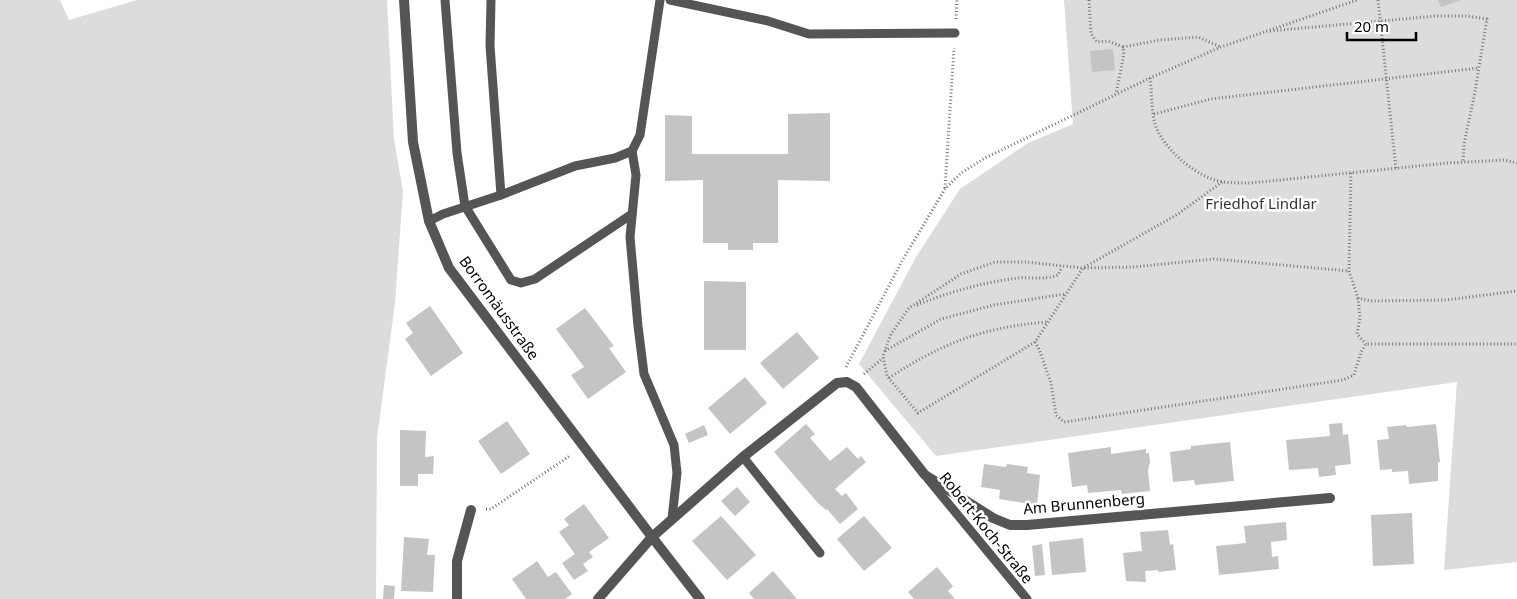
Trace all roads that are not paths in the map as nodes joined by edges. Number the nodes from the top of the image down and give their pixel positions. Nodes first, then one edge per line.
1 (404, 0) edge
2 (445, 0) edge
3 (491, 0) edge
4 (660, 0) edge
5 (670, 0) edge
6 (955, 33) road end
7 (632, 151) junction
8 (500, 195) junction
9 (465, 206) junction
10 (632, 214) junction
11 (429, 221) junction
12 (744, 458) junction
13 (925, 475) junction
14 (1330, 498) dead end
15 (471, 510) road end
16 (672, 519) junction
17 (652, 537) junction
18 (820, 553) dead end
19 (457, 599) edge
20 (598, 599) edge
21 (700, 599) edge
22 (1027, 599) edge

1 - 11 street, Borromäusstraße
2 - 9 lane
3 - 8 lane
4 - 7 lane
5 - 6 lane
7 - 8 lane
7 - 10 lane
8 - 9 lane
9 - 10 lane
9 - 11 lane
10 - 16 lane
11 - 17 street, Borromäusstraße
12 - 13 street, Am Brunnenberg
12 - 16 street
12 - 18 lane
13 - 14 street, Am Brunnenberg
13 - 22 lane, Robert-Koch-Straße
15 - 19 street
16 - 17 street
17 - 20 street
17 - 21 street, Borromäusstraße

